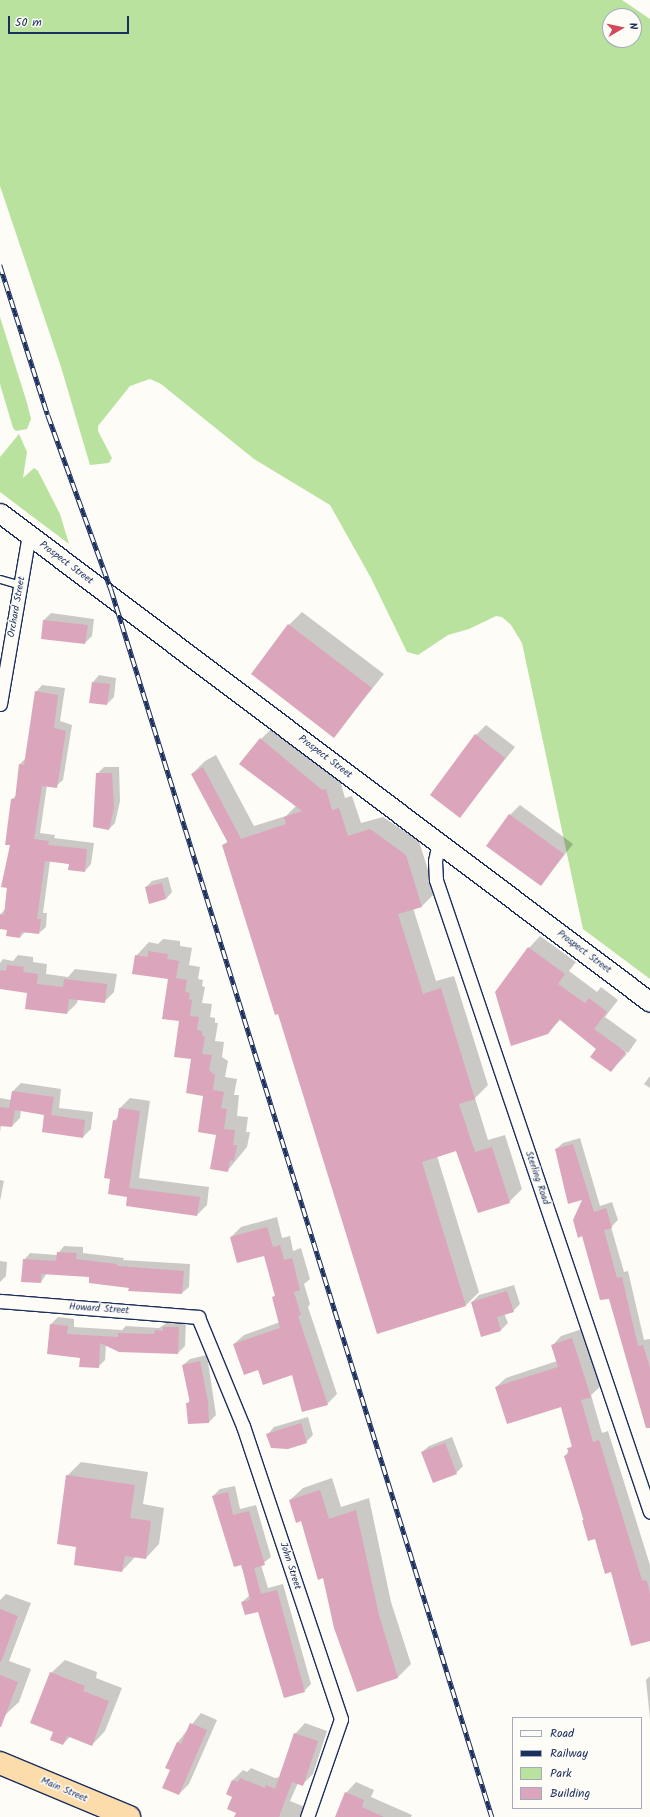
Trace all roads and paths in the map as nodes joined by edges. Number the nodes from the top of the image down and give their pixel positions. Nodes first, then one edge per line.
1 (0, 513) edge
2 (29, 534) junction
3 (0, 579) edge
4 (20, 585) junction
5 (0, 704) edge
6 (439, 842) junction
7 (650, 1002) edge
8 (0, 1301) edge
9 (198, 1317) joint
10 (650, 1512) edge
11 (0, 1763) edge
12 (129, 1817) edge
13 (307, 1817) edge

1 - 2 main road, Prospect Street
2 - 4 street, Orchard Street
2 - 6 main road, Prospect Street
3 - 4 lane
4 - 5 street, Orchard Street
6 - 7 main road, Prospect Street
6 - 10 street, Sterling Road
8 - 9 street, Howard Street
9 - 13 street, John Street
11 - 12 highway, Main Street

